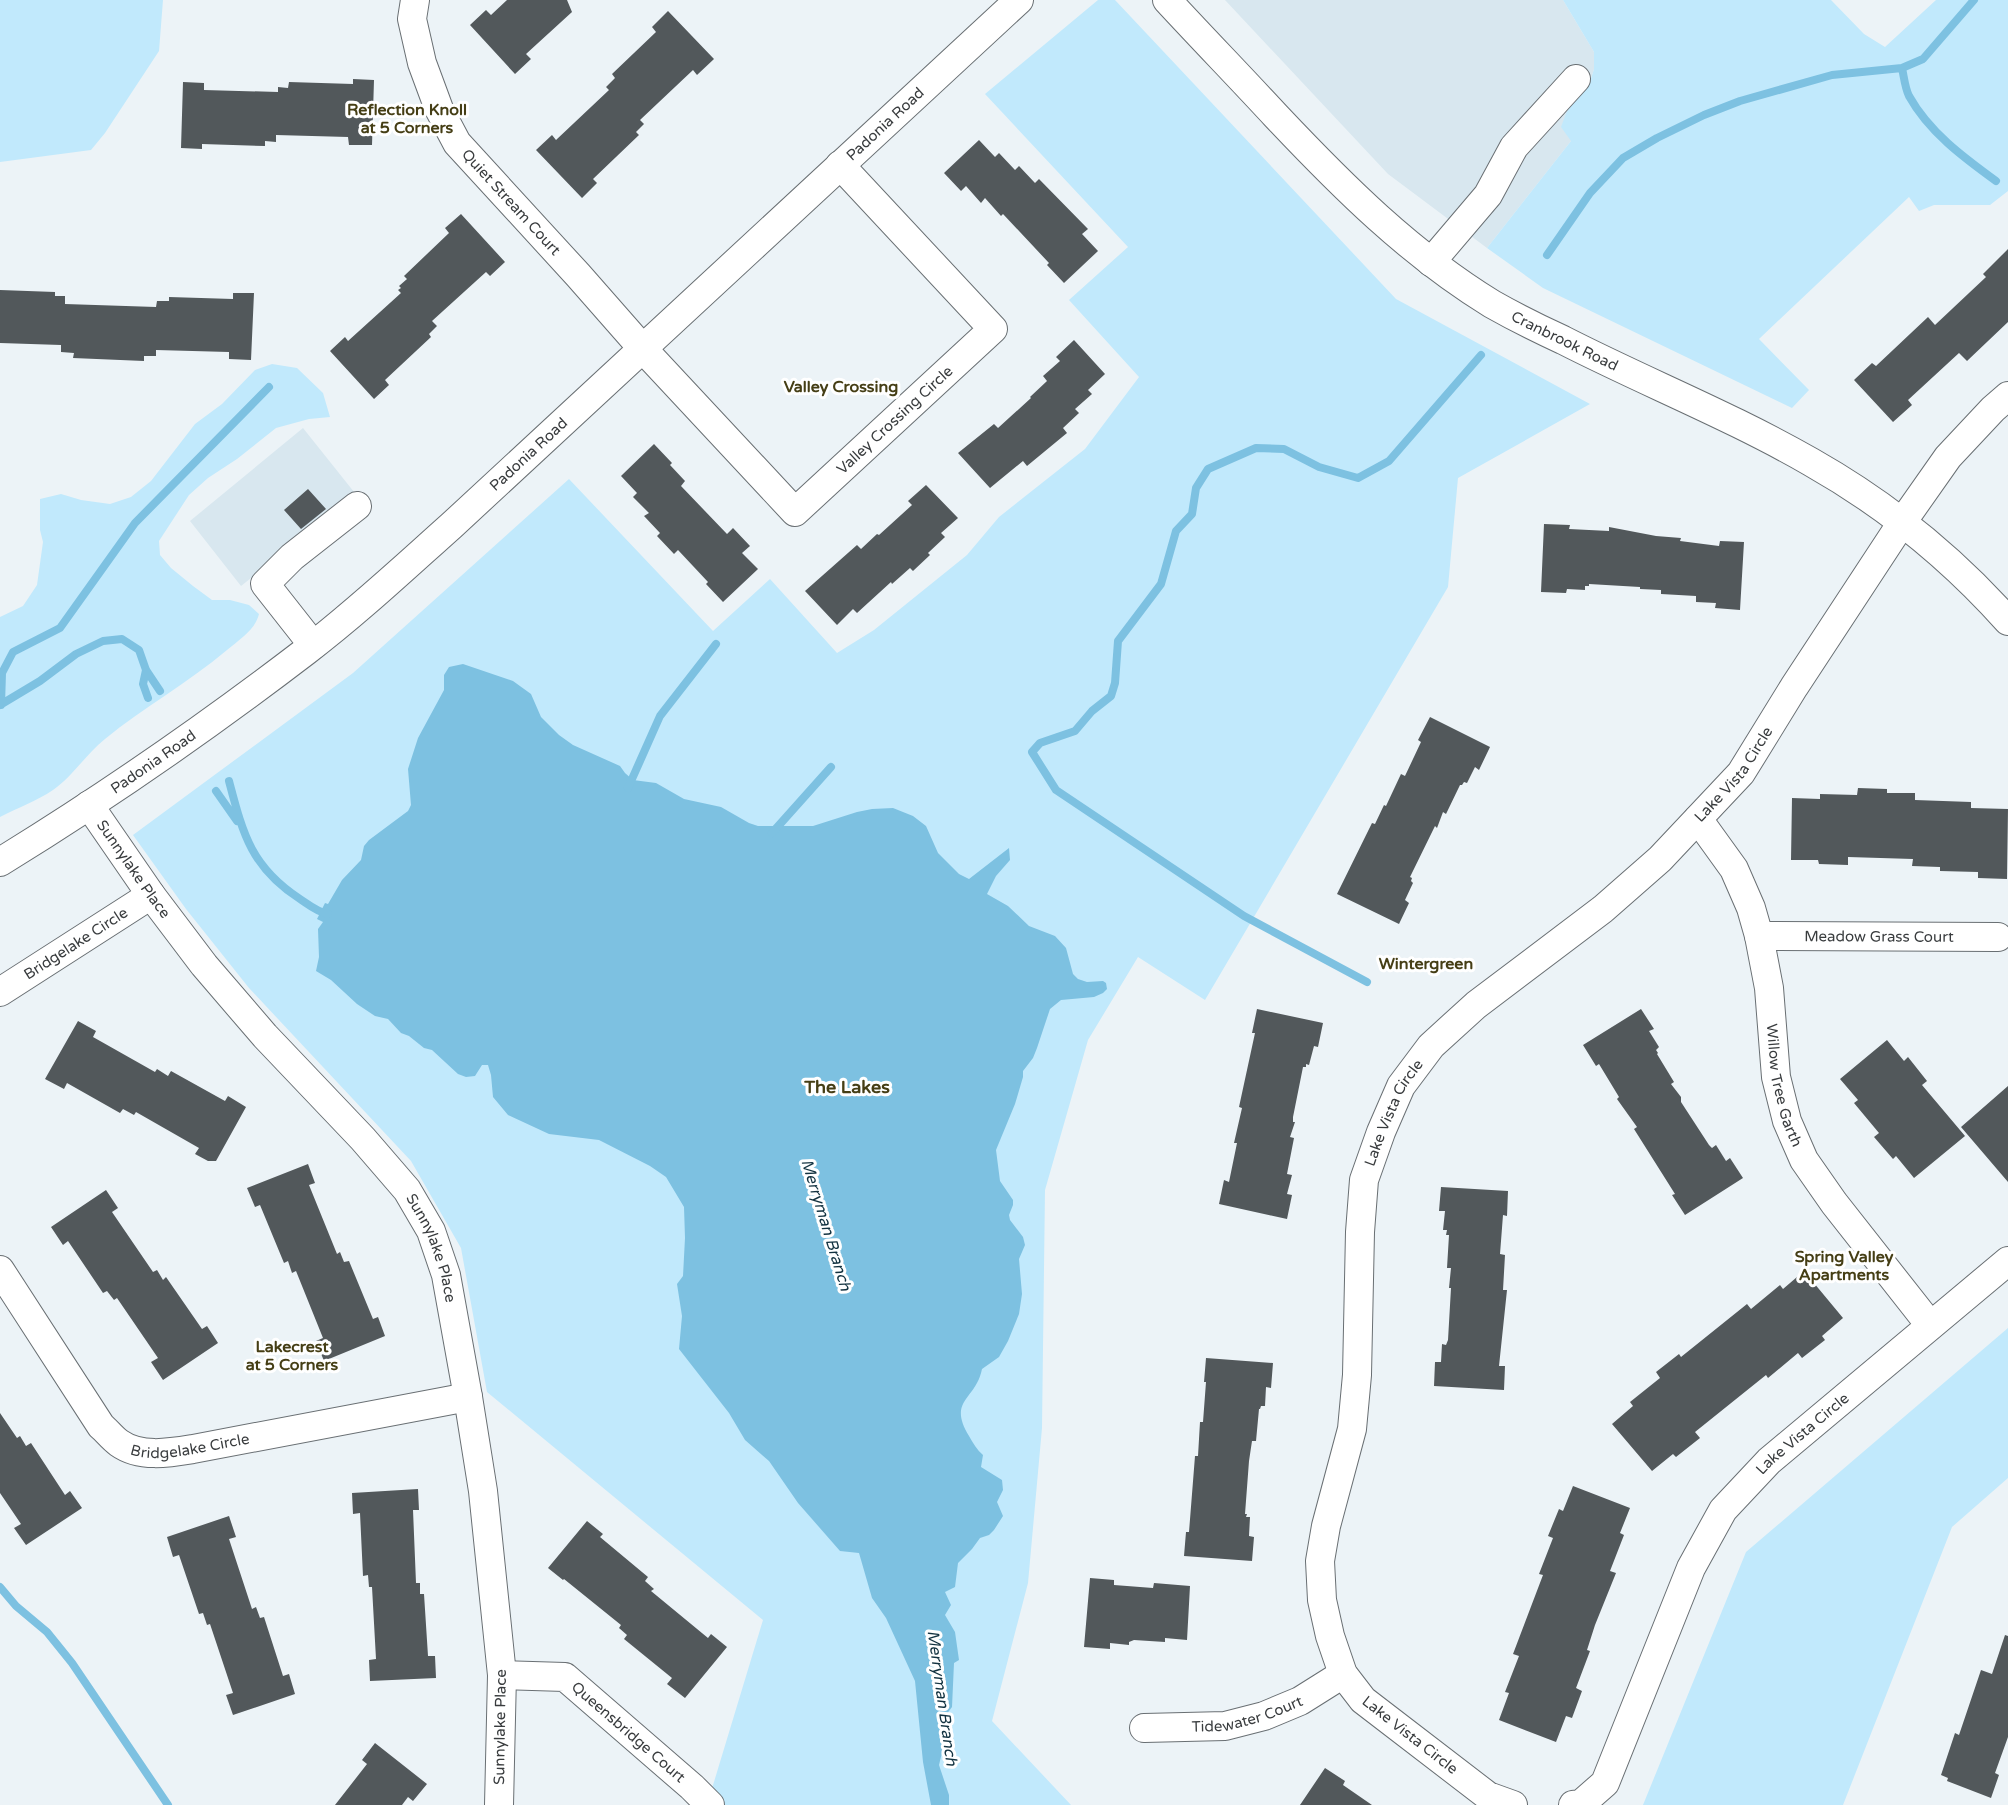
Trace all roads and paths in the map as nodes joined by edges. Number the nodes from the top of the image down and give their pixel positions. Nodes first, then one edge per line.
1 (415, 0) edge
2 (1019, 0) edge
3 (1167, 0) edge
4 (1576, 79) dead end
5 (840, 165) junction
6 (1431, 262) junction
7 (643, 349) junction
8 (2008, 396) edge
9 (357, 506) dead end
10 (1903, 521) junction
11 (2008, 621) edge
12 (313, 645) junction
13 (89, 806) junction
14 (1698, 819) junction
15 (0, 862) edge
16 (151, 895) junction
17 (1759, 936) junction
18 (1998, 937) dead end
19 (0, 992) edge
20 (2008, 1261) edge
21 (0, 1270) edge
22 (1930, 1326) junction
23 (468, 1397) junction
24 (1343, 1674) junction
25 (502, 1675) junction
26 (1144, 1728) dead end
27 (499, 1805) edge
28 (710, 1805) edge
29 (1513, 1805) edge
30 (1573, 1805) edge

1 - 7 street, Quiet Stream Court
2 - 5 street, Padonia Road
3 - 6 street, Cranbrook Road
4 - 6 street
5 - 7 street, Padonia Road
5 - 7 street, Valley Crossing Circle
6 - 10 street, Cranbrook Road
7 - 12 street, Padonia Road
8 - 10 street, Lake Vista Circle
9 - 12 street
10 - 11 street, Cranbrook Road
10 - 14 street, Lake Vista Circle
12 - 13 street, Padonia Road
13 - 15 street, Padonia Road
13 - 16 street, Sunnylake Place
14 - 17 street, Willow Tree Garth
14 - 24 street, Lake Vista Circle
16 - 19 street, Bridgelake Circle
16 - 23 street, Sunnylake Place
17 - 18 street, Meadow Grass Court
17 - 22 street, Willow Tree Garth
20 - 22 street, Lake Vista Circle
21 - 23 street, Bridgelake Circle
22 - 30 street, Lake Vista Circle
23 - 25 street, Sunnylake Place
24 - 26 street, Tidewater Court
24 - 29 street, Lake Vista Circle
25 - 27 street, Sunnylake Place
25 - 28 street, Queensbridge Court

